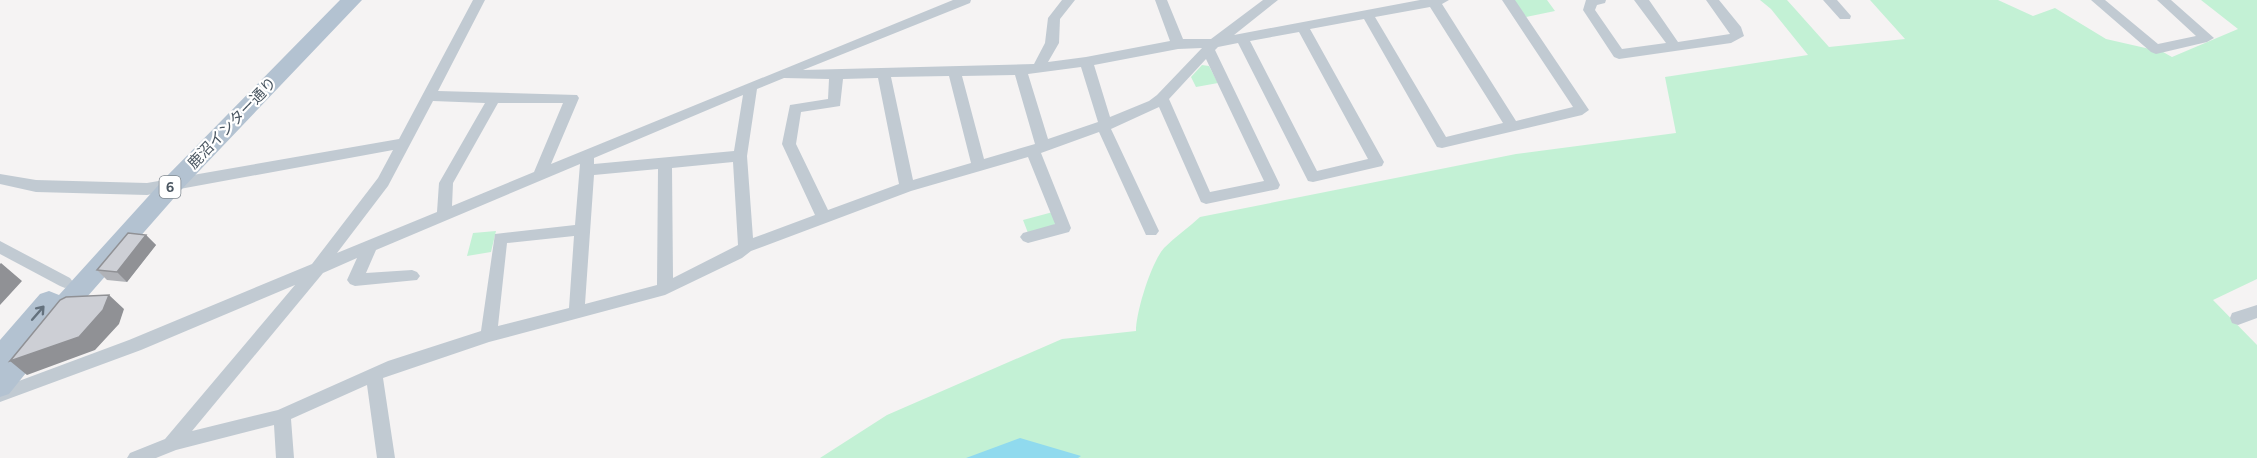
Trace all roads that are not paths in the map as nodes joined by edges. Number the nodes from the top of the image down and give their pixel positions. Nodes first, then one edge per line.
1 (334, 0) edge
2 (352, 0) edge
3 (479, 0) edge
4 (965, 0) edge
5 (1069, 0) edge
6 (1161, 0) edge
7 (1272, 0) edge
8 (1508, 0) edge
9 (1600, 0) edge
10 (1640, 0) edge
11 (1712, 0) edge
12 (1829, 0) edge
13 (2097, 0) edge
14 (2163, 0) edge
15 (1438, 1) edge
16 (1367, 14) junction
17 (1845, 16) dead end
18 (1302, 26) junction
19 (1242, 37) junction
20 (1178, 44) junction
21 (1211, 46) junction
22 (1675, 47) junction
23 (1086, 62) junction
24 (1039, 67) junction
25 (1020, 70) junction
26 (954, 71) junction
27 (836, 74) junction
28 (884, 74) junction
29 (778, 75) junction
30 (751, 86) junction
31 (429, 96) junction
32 (494, 98) junction
33 (1162, 98) junction
34 (1105, 123) junction
35 (1512, 126) junction
36 (404, 143) junction
37 (1038, 147) junction
38 (740, 156) junction
39 (665, 162) junction
40 (587, 163) junction
41 (979, 166) junction
42 (539, 176) junction
43 (0, 179) edge
44 (173, 184) junction
45 (907, 187) junction
46 (147, 189) junction
47 (444, 216) junction
48 (824, 218) junction
49 (581, 230) junction
50 (1151, 231) dead end
51 (1028, 237) dead end
52 (0, 247) edge
53 (370, 247) junction
54 (746, 247) junction
55 (317, 269) junction
56 (412, 276) dead end
57 (65, 282) junction
58 (665, 289) junction
59 (2257, 311) edge
60 (576, 314) junction
61 (2238, 318) dead end
62 (489, 334) junction
63 (0, 358) edge
64 (374, 375) junction
65 (0, 386) edge
66 (0, 395) edge
67 (282, 416) junction
68 (170, 445) junction
69 (136, 458) edge
70 (157, 458) edge
71 (285, 458) edge
72 (386, 458) edge

1 - 46 main road, 鹿沼インター通り / 6
2 - 44 main road, 鹿沼インター通り / 6
3 - 31 street
4 - 29 street
5 - 24 street
6 - 20 street
7 - 21 street
8 - 35 street
9 - 22 street
10 - 22 street
11 - 22 street
12 - 17 street
13 - 14 street
15 - 16 street
15 - 35 street
16 - 18 street
16 - 35 street
18 - 19 street
18 - 19 street
19 - 21 street
20 - 21 street
20 - 23 street
21 - 33 street
21 - 33 street
23 - 24 street
23 - 34 street
24 - 25 street
25 - 26 street
25 - 37 street
26 - 28 street
26 - 41 street
27 - 28 street
27 - 29 street
27 - 48 street
28 - 45 street
29 - 30 street
30 - 38 street
30 - 40 street
31 - 32 street
31 - 36 street
32 - 42 street
32 - 47 street
33 - 34 street
34 - 37 street
34 - 50 street
36 - 44 street
36 - 55 street
37 - 41 street
37 - 51 street
38 - 39 street
38 - 54 street
39 - 40 street
39 - 58 street
40 - 42 street
40 - 49 street
41 - 45 street
42 - 47 street
43 - 46 street
44 - 46 street
44 - 65 main road, 鹿沼インター通り / 6
45 - 48 street
46 - 57 main road, 鹿沼インター通り / 6
47 - 53 street
48 - 54 street
49 - 60 street
49 - 62 street
52 - 57 street
53 - 55 street
53 - 56 street
54 - 58 street
55 - 66 street
55 - 68 street
63 -> 57 main road, 鹿沼インター通り / 6
58 - 60 street
59 - 61 street
60 - 62 street
62 - 64 street
64 - 67 street
64 - 72 street
67 - 68 street
67 - 71 street
68 - 69 street
68 - 70 street

